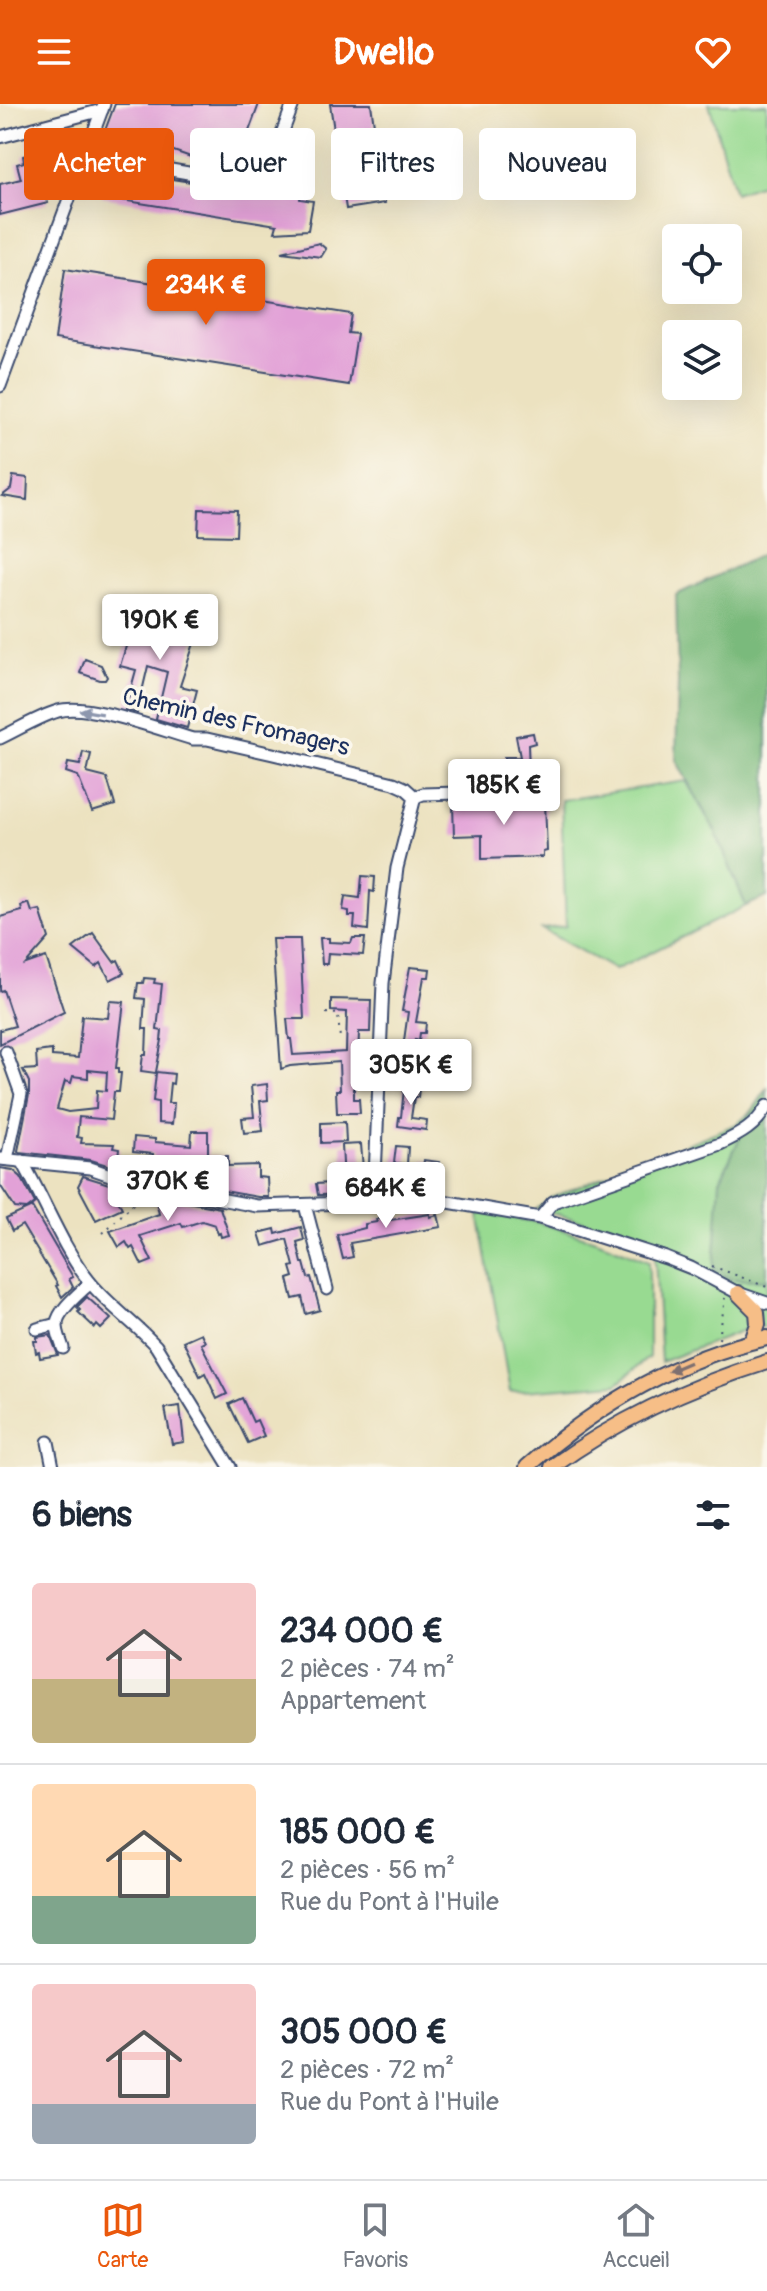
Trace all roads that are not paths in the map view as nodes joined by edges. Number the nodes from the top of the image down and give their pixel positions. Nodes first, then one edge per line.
1 (293, 104) edge
2 (103, 107) edge
3 (95, 128) edge
4 (0, 137) edge
5 (174, 171) edge
6 (68, 200) edge
7 (0, 386) edge
8 (0, 738) edge
9 (532, 791) dead end
10 (415, 797) junction
11 (6, 1052) dead end
12 (767, 1106) edge
13 (4, 1159) edge
14 (22, 1161) junction
15 (374, 1202) junction
16 (305, 1205) junction
17 (540, 1218) junction
18 (90, 1283) junction
19 (327, 1289) dead end
20 (732, 1290) junction
21 (767, 1303) edge
22 (767, 1309) edge
23 (57, 1324) junction
24 (37, 1329) dead end
25 (760, 1340) edge
26 (63, 1348) dead end
27 (767, 1362) edge
28 (48, 1442) dead end
29 (53, 1467) edge
30 (230, 1467) edge
31 (527, 1467) edge
32 (552, 1467) edge

1 - 5 street
2 - 3 street
2 - 4 street
6 - 7 street
10 -> 8 street, Chemin des Fromagers
9 - 10 street
10 - 15 street
11 - 13 street
12 - 17 street
13 - 14 street
14 - 16 street
14 - 18 street
15 - 16 street
15 - 17 street
16 - 19 street
17 - 20 street
18 - 23 street
18 - 30 street
20 - 21 street
20 - 22 main road
20 - 25 main road
23 - 24 street
23 - 26 street
25 -> 31 main road
27 - 32 main road
28 - 29 street

